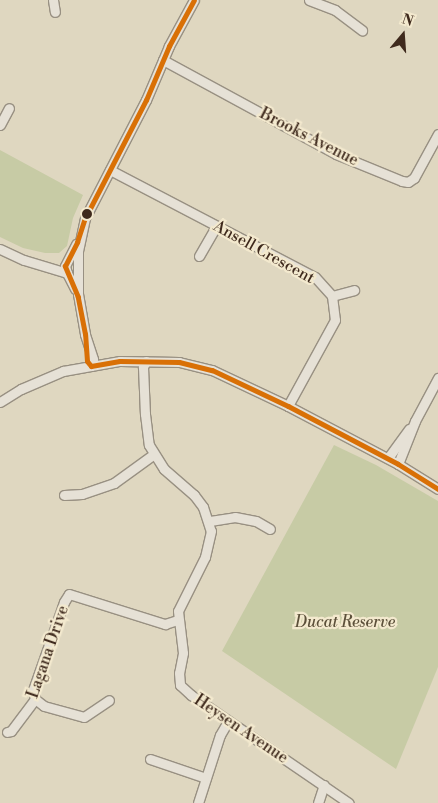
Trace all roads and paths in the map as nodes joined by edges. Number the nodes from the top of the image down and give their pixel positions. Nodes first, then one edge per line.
1 (53, 0) edge
2 (194, 0) edge
3 (309, 0) edge
4 (56, 12) dead end
5 (362, 30) dead end
6 (163, 60) junction
7 (9, 108) dead end
8 (0, 126) edge
9 (438, 134) edge
10 (110, 170) junction
11 (216, 226) junction
12 (82, 229) junction
13 (0, 249) edge
14 (199, 256) dead end
15 (68, 261) junction
16 (39, 264) junction
17 (73, 270) junction
18 (354, 290) dead end
19 (332, 296) junction
20 (146, 361) junction
21 (92, 366) junction
22 (438, 378) edge
23 (0, 402) edge
24 (288, 406) junction
25 (415, 421) junction
26 (154, 454) junction
27 (388, 458) junction
28 (398, 464) junction
29 (438, 489) edge
30 (64, 495) dead end
31 (210, 521) junction
32 (270, 529) dead end
33 (178, 620) junction
34 (35, 699) junction
35 (109, 700) dead end
36 (228, 721) junction
37 (7, 732) dead end
38 (150, 759) dead end
39 (206, 778) junction
40 (324, 785) junction
41 (198, 803) edge
42 (318, 803) edge
43 (349, 803) edge

1 - 4 street
2 - 6 street
3 - 5 street
6 - 9 street, Brooks Avenue
6 - 10 street
7 - 8 street
10 - 11 street, Ansell Crescent
10 - 12 street
11 - 14 street
11 - 19 street, Ansell Crescent
12 - 15 street
12 - 17 street
13 - 16 street
15 - 16 street
15 - 17 street
16 - 17 street
17 - 21 street
18 - 19 street
19 - 24 street
20 - 21 street
20 - 24 street
20 - 26 street
21 - 23 street
22 - 25 street
24 - 27 street
25 - 27 street
25 - 28 street
26 - 30 street
26 - 31 street
27 - 28 street
28 - 29 street
31 - 32 street
31 - 33 street, Heysen Avenue
33 - 34 street, Lagana Drive
33 - 36 street, Heysen Avenue
34 - 35 street
34 - 37 street, Lagana Drive
36 - 39 street
36 - 40 street, Heysen Avenue
38 - 39 street
39 - 41 street
40 - 42 street
40 - 43 street, Heysen Avenue

